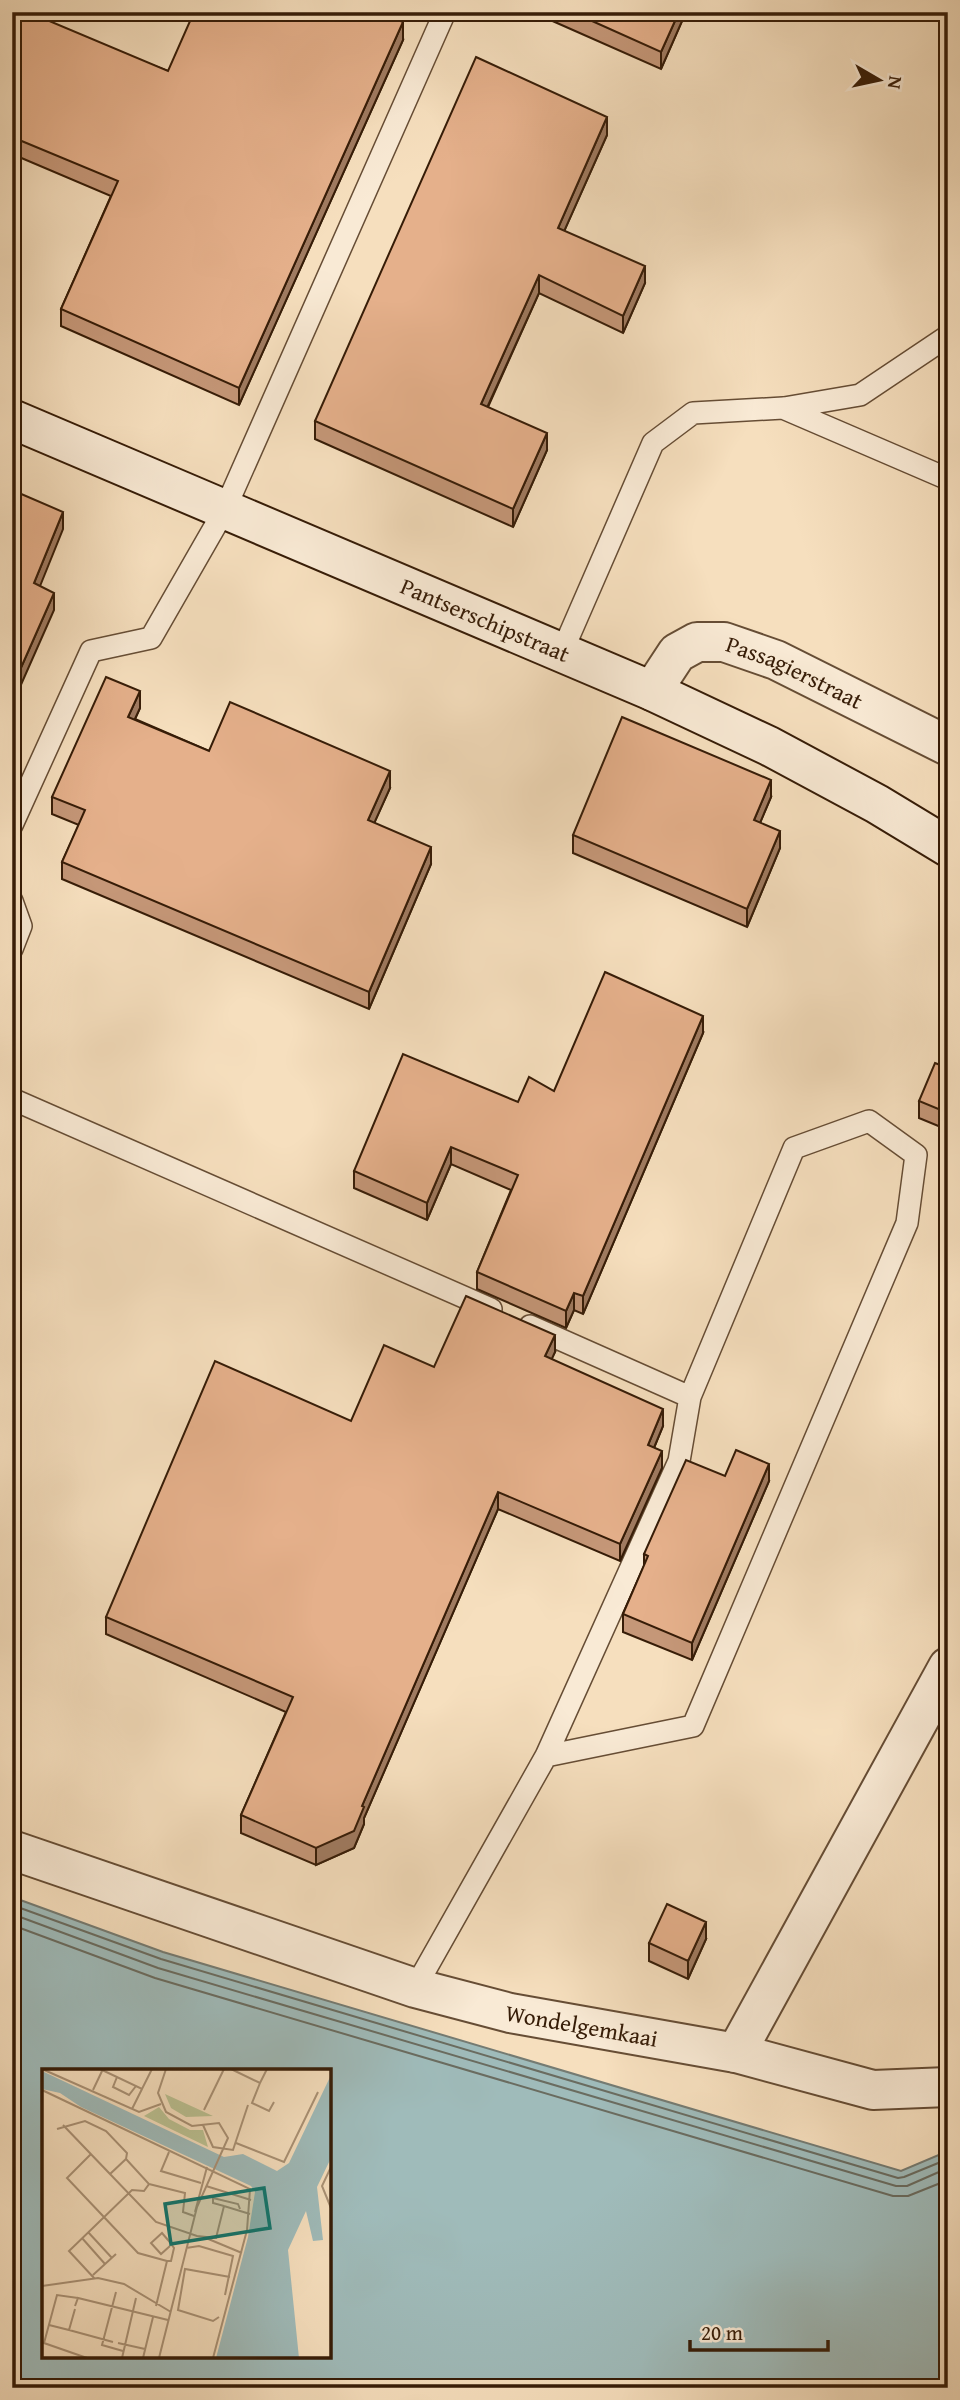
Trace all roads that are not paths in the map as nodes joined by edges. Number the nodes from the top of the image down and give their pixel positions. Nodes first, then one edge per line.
1 (445, 12) edge
2 (948, 336) edge
3 (783, 408) junction
4 (12, 419) edge
5 (948, 479) edge
6 (225, 509) junction
7 (562, 652) junction
8 (652, 691) junction
9 (948, 746) edge
10 (12, 825) edge
11 (948, 847) edge
12 (12, 901) edge
13 (12, 949) edge
14 (12, 1099) edge
15 (690, 1396) junction
16 (948, 1667) edge
17 (547, 1756) junction
18 (12, 1850) edge
19 (415, 1987) junction
20 (736, 2053) junction
21 (948, 2087) edge

1 - 6 lane
2 - 3 lane
3 - 5 lane
3 - 7 lane
4 - 6 street, Pantserschipstraat
6 - 7 street, Pantserschipstraat
6 - 10 lane
7 - 8 street, Pantserschipstraat
8 - 9 street, Passagierstraat
8 - 11 street, Pantserschipstraat
12 - 13 lane
14 - 15 lane
15 - 17 lane
15 - 17 lane
16 - 20 street
17 - 19 lane
18 - 19 street, Wondelgemkaai
19 - 20 street, Wondelgemkaai
20 - 21 street, Wondelgemkaai

